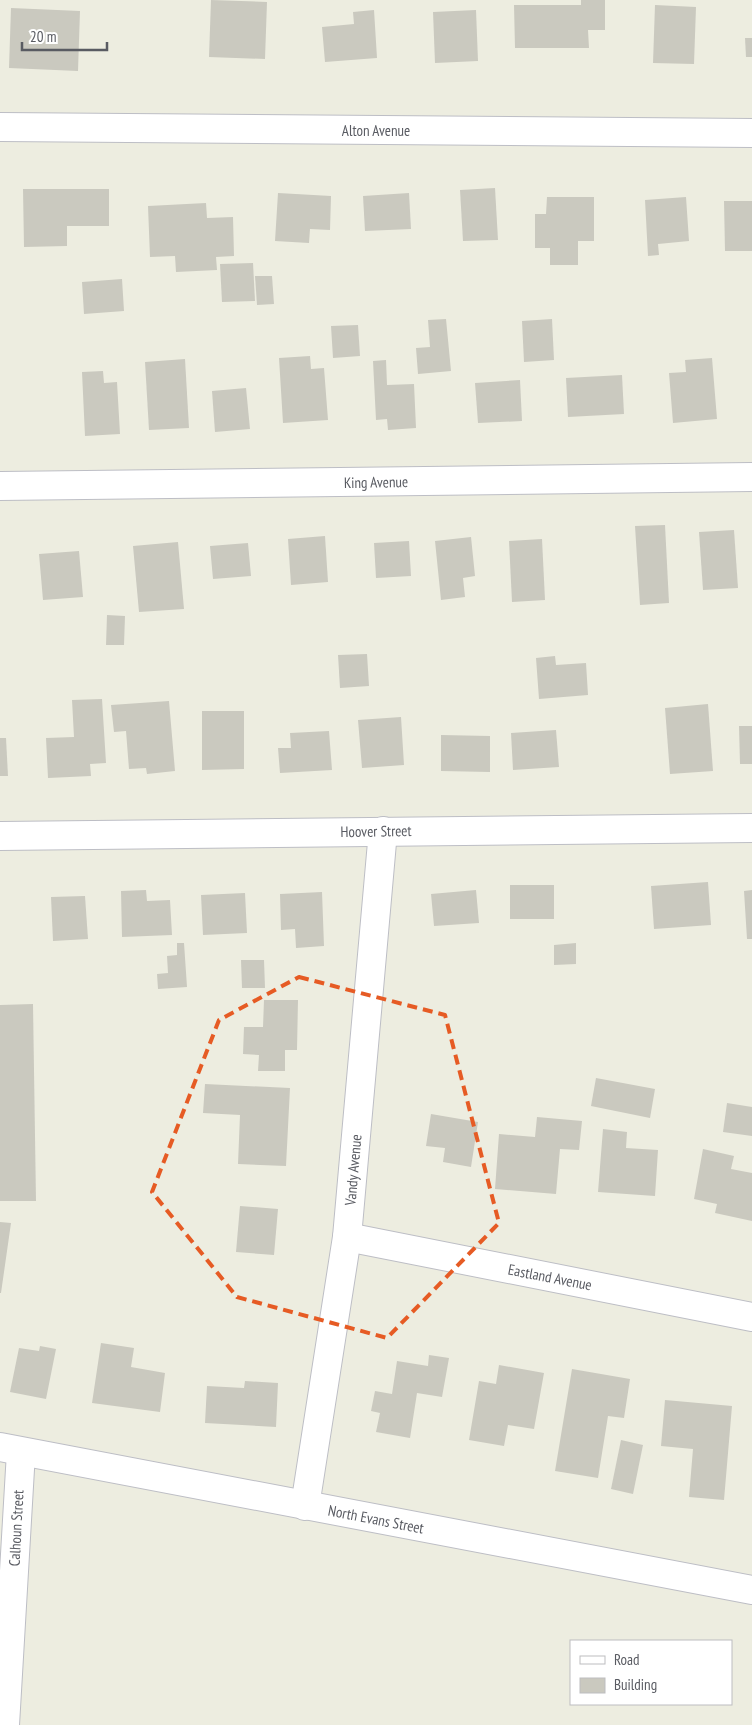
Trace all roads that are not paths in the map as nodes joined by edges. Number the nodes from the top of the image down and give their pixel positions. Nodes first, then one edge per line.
1 (0, 127) edge
2 (752, 133) edge
3 (752, 477) edge
4 (0, 486) edge
5 (752, 828) edge
6 (383, 831) junction
7 (0, 836) edge
8 (347, 1237) junction
9 (752, 1317) edge
10 (10, 1450) edge
11 (305, 1506) junction
12 (752, 1590) edge
13 (5, 1725) edge

1 - 2 street, Alton Avenue
3 - 4 street, King Avenue
5 - 6 street, Hoover Street
6 - 7 street, Hoover Street
6 - 8 street, Vandy Avenue
8 - 9 street, Eastland Avenue
8 - 11 street, Vandy Avenue
10 - 11 street, North Evans Street
10 - 13 street, Calhoun Street
11 - 12 street, North Evans Street

